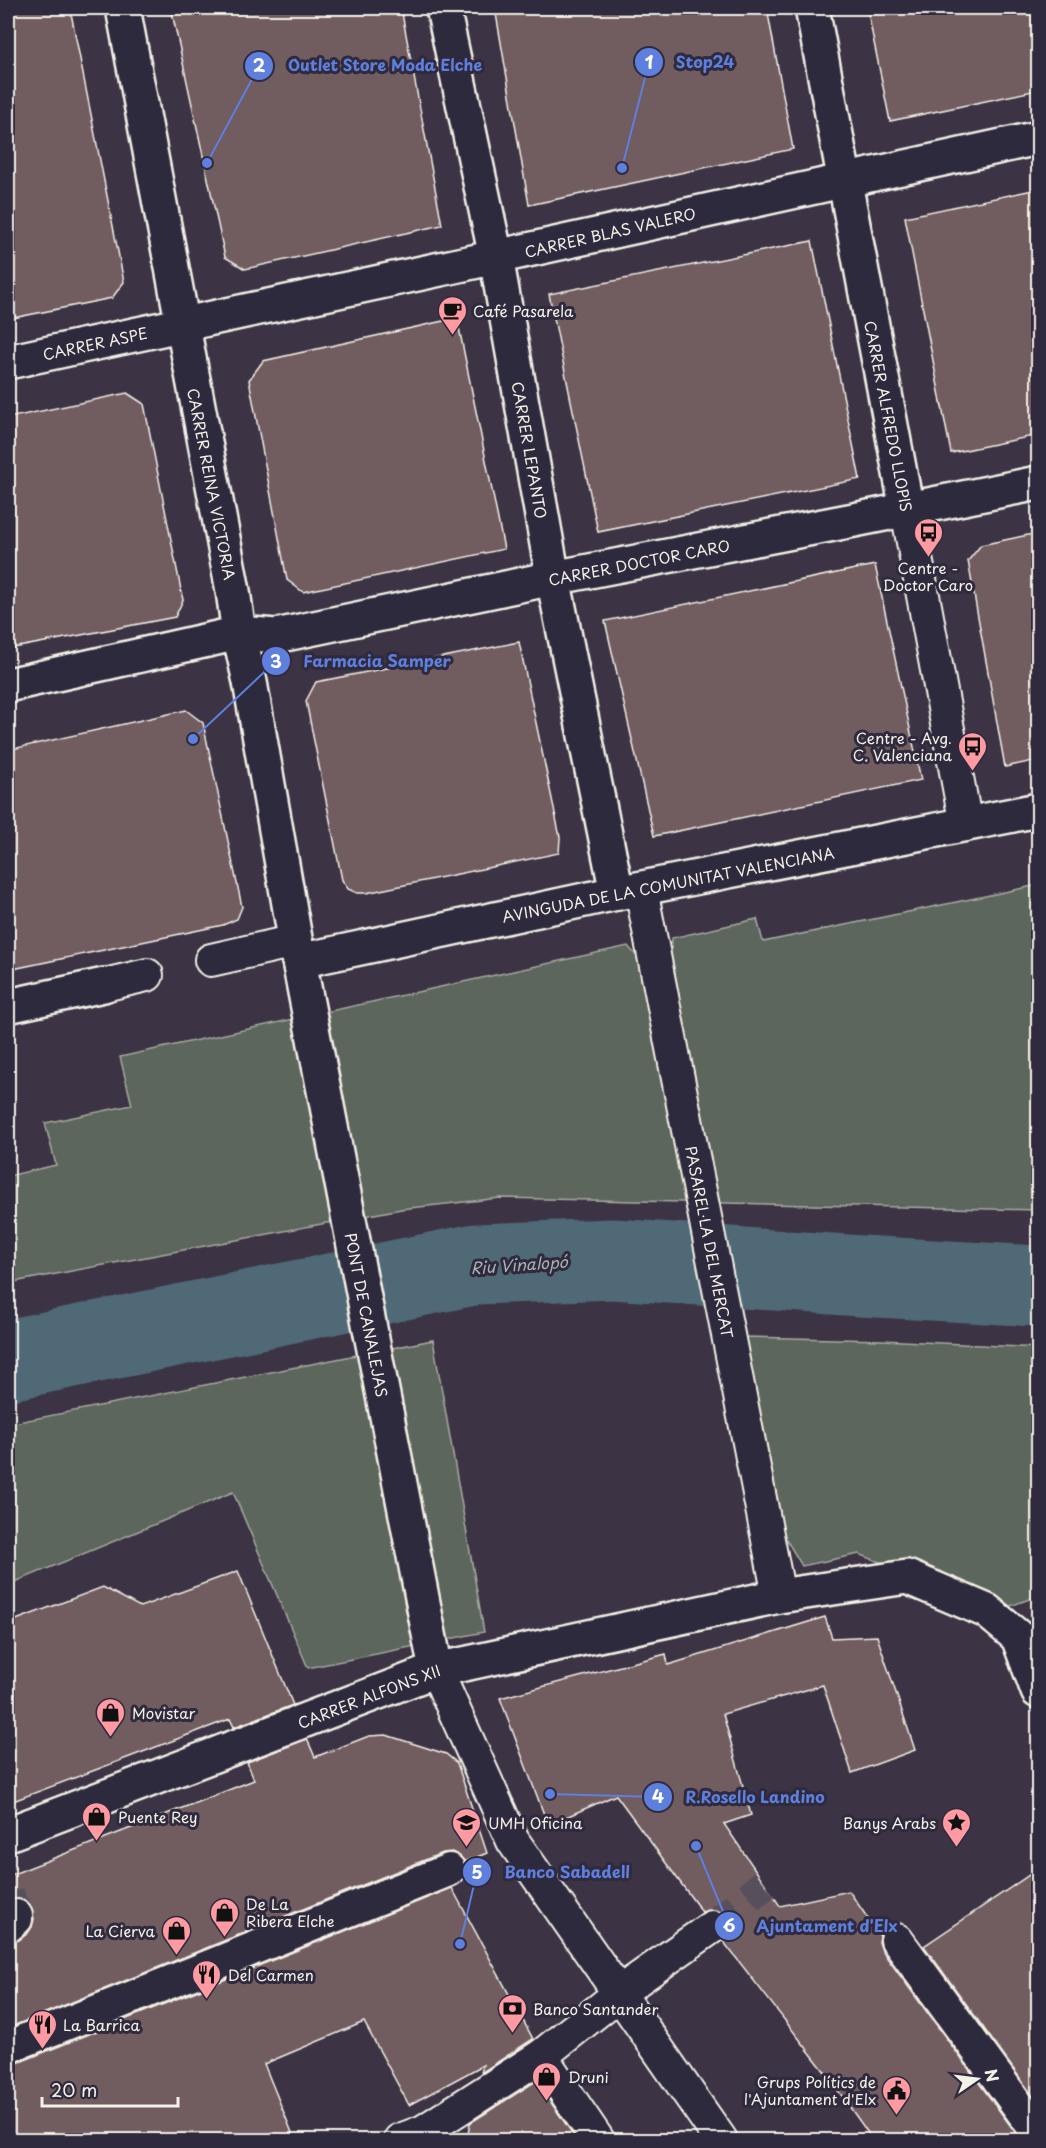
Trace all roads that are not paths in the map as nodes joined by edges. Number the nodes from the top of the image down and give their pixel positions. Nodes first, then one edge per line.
1 (123, 8) edge
2 (443, 8) edge
3 (812, 8) edge
4 (1038, 138) edge
5 (843, 180) junction
6 (496, 257) junction
7 (182, 324) junction
8 (8, 362) edge
9 (1038, 483) edge
10 (907, 510) junction
11 (553, 578) junction
12 (239, 633) junction
13 (8, 685) edge
14 (1038, 810) edge
15 (966, 825) junction
16 (629, 891) junction
17 (297, 951) junction
18 (211, 960) dead end
19 (147, 975) dead end
20 (105, 985) joint
21 (8, 1006) edge
22 (779, 1596) junction
23 (1028, 1634) edge
24 (436, 1670) junction
25 (1038, 1691) edge
26 (8, 1834) edge
27 (449, 1870) dead end
28 (712, 1927) tunnel mouth
29 (897, 1940) dead end
30 (619, 1993) junction
31 (8, 2047) edge
32 (541, 2056) junction
33 (1038, 2133) edge
34 (419, 2137) edge
35 (598, 2140) edge
36 (721, 2140) edge

1 - 7 street, CARRER REINA VICTORIA
2 - 6 street, CARRER LEPANTO
3 - 5 street, CARRER ALFREDO LLOPIS
4 - 5 street, CARRER BLAS VALERO
5 - 6 street, CARRER BLAS VALERO
5 - 10 street, CARRER ALFREDO LLOPIS
6 - 7 street, CARRER BLAS VALERO
6 - 11 street, CARRER LEPANTO
7 - 8 street, CARRER ASPE
7 - 12 street, CARRER REINA VICTORIA
9 - 10 street, CARRER DOCTOR CARO
10 - 11 street, CARRER DOCTOR CARO
10 - 15 street, CARRER ALFREDO LLOPIS
11 - 12 street, CARRER DOCTOR CARO
11 - 16 street, CARRER LEPANTO
12 - 13 street, CARRER DOCTOR CARO
12 - 17 street, CARRER REINA VICTORIA
14 - 15 street, AVINGUDA DE LA COMUNITAT VALENCIANA
15 - 16 street, AVINGUDA DE LA COMUNITAT VALENCIANA
16 - 17 street, AVINGUDA DE LA COMUNITAT VALENCIANA
16 - 22 street, PASAREL·LA DEL MERCAT
17 - 18 street
17 - 24 street, PONT DE CANALEJAS
19 - 20 street
20 - 21 street
22 - 23 street, CARRER ALFONS XII
22 - 24 street, CARRER ALFONS XII
23 - 25 street
24 - 26 street, CARRER ALFONS XII
24 - 30 street
27 - 31 street
28 - 30 street
29 - 33 street
30 - 32 street
30 - 36 street
32 - 34 street
32 - 35 street

